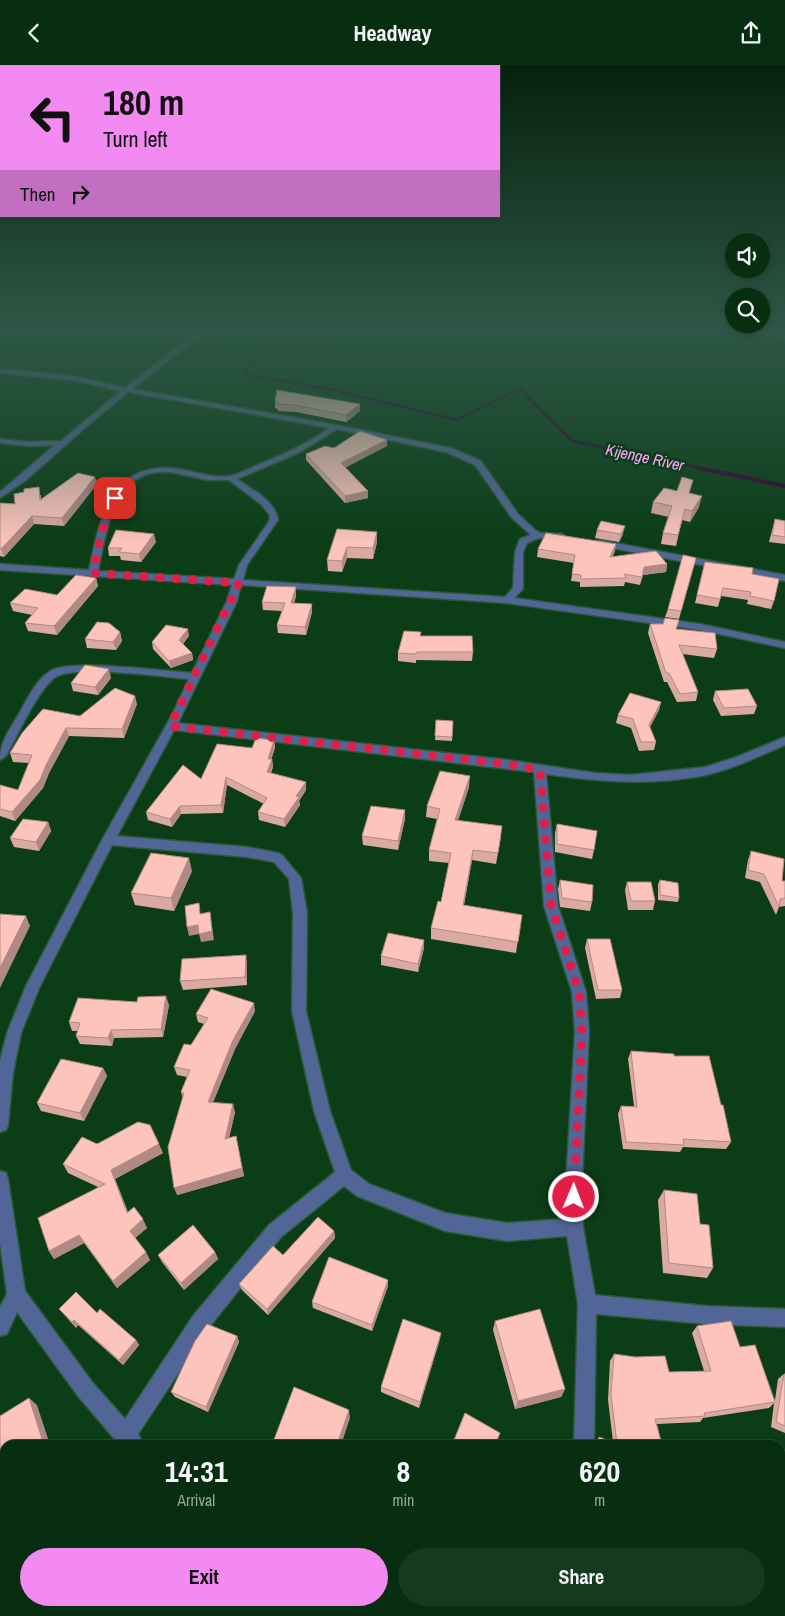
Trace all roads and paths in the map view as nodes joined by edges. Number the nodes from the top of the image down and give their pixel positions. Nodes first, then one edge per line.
1 (116, 399) edge
2 (181, 399) edge
3 (336, 427) junction
4 (0, 441) edge
5 (64, 443) junction
6 (231, 478) junction
7 (0, 496) edge
8 (538, 535) junction
9 (572, 539) edge
10 (590, 542) edge
11 (0, 567) edge
12 (93, 573) junction
13 (785, 577) edge
14 (239, 583) junction
15 (507, 600) junction
16 (785, 645) edge
17 (195, 676) junction
18 (170, 726) junction
19 (785, 741) edge
20 (1, 753) edge
21 (540, 770) junction
22 (108, 840) junction
23 (0, 1125) edge
24 (344, 1175) junction
25 (0, 1179) edge
26 (574, 1227) junction
27 (16, 1295) junction
28 (587, 1304) junction
29 (785, 1318) edge
30 (0, 1327) edge
31 (128, 1440) edge
32 (130, 1440) edge
33 (584, 1440) edge

1 - 5 street
2 - 3 street
3 - 6 street
3 - 8 street
4 - 5 street
5 - 7 street
6 - 12 street
6 - 14 street
8 - 9 street
8 - 15 street
10 - 13 street
11 - 12 street
12 - 14 street
14 - 15 street
14 - 17 street
15 - 16 street
17 - 18 street
17 - 20 street
18 - 21 street
18 - 22 street
19 - 21 street
21 - 26 street
22 - 23 street
22 - 24 street
24 - 26 street
24 - 32 street
25 - 27 street
26 - 28 street
27 - 30 street
27 - 31 street
28 - 29 street
28 - 33 street

